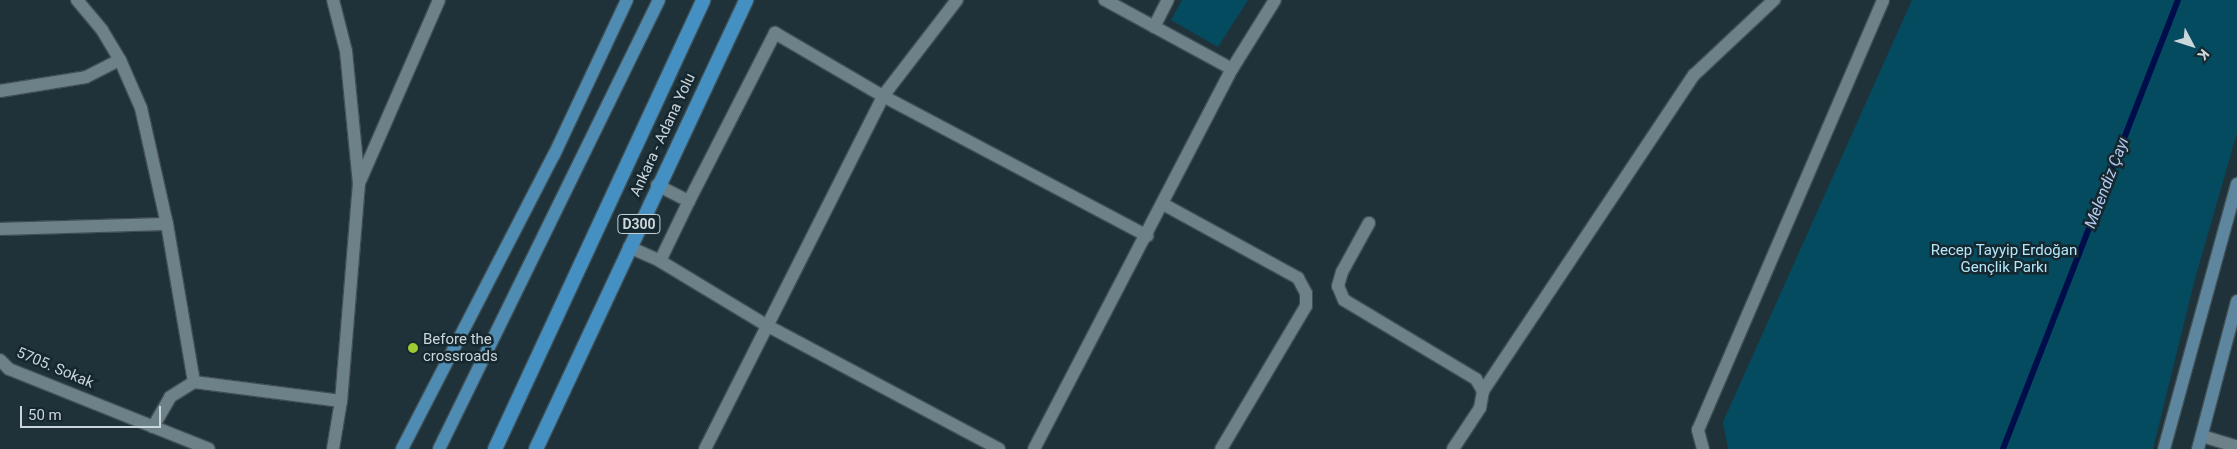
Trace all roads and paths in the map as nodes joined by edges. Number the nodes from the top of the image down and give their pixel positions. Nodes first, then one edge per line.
1 (77, 0) edge
2 (333, 0) edge
3 (439, 0) edge
4 (627, 0) edge
5 (659, 0) edge
6 (703, 0) edge
7 (746, 0) edge
8 (956, 0) edge
9 (1105, 0) edge
10 (1168, 0) edge
11 (1275, 0) edge
12 (1774, 0) edge
13 (1883, 0) edge
14 (1154, 26) junction
15 (120, 60) junction
16 (1232, 69) junction
17 (0, 91) edge
18 (883, 96) junction
19 (359, 184) junction
20 (2237, 184) edge
21 (657, 185) junction
22 (689, 200) junction
23 (1163, 204) junction
24 (1368, 223) dead end
25 (167, 224) junction
26 (0, 229) edge
27 (1147, 236) junction
28 (629, 247) junction
29 (660, 262) junction
30 (2237, 301) edge
31 (766, 325) junction
32 (0, 360) edge
33 (194, 382) junction
34 (1483, 391) junction
35 (341, 401) junction
36 (153, 427) junction
37 (2202, 436) junction
38 (2237, 447) edge
39 (209, 449) edge
40 (333, 449) edge
41 (402, 449) edge
42 (439, 449) edge
43 (495, 449) edge
44 (536, 449) edge
45 (705, 449) edge
46 (999, 449) edge
47 (1034, 449) edge
48 (1221, 449) edge
49 (1453, 449) edge
50 (1703, 449) edge
51 (2164, 449) edge
52 (2198, 449) edge

1 - 15 street
2 - 19 street
3 - 19 street
4 - 41 main road
5 - 42 main road
6 - 43 highway, Ankara - Adana Yolu / D300
7 - 21 highway, Ankara - Adana Yolu / D300
8 - 18 street
9 - 14 street
10 - 14 street
11 - 16 street
12 - 34 street
13 - 50 street
14 - 16 street
15 - 17 street
15 - 25 street
16 - 23 street
18 - 22 street
18 - 27 street
18 - 31 street
19 - 35 street
20 - 51 main road
21 - 22 street
21 - 28 highway, Ankara - Adana Yolu / D300
22 - 29 street
23 - 27 street
23 - 48 street
24 - 34 street
25 - 26 street
25 - 33 street
27 - 47 street
28 - 29 street
28 - 44 highway, Ankara - Adana Yolu / D300
29 - 31 street
30 - 37 main road
31 - 45 street
31 - 46 street
32 - 36 street, 5705. Sokak
33 - 35 street
33 - 36 street
34 - 49 street
35 - 40 street
36 - 39 street, 5705. Sokak
37 - 38 street
37 - 52 main road

